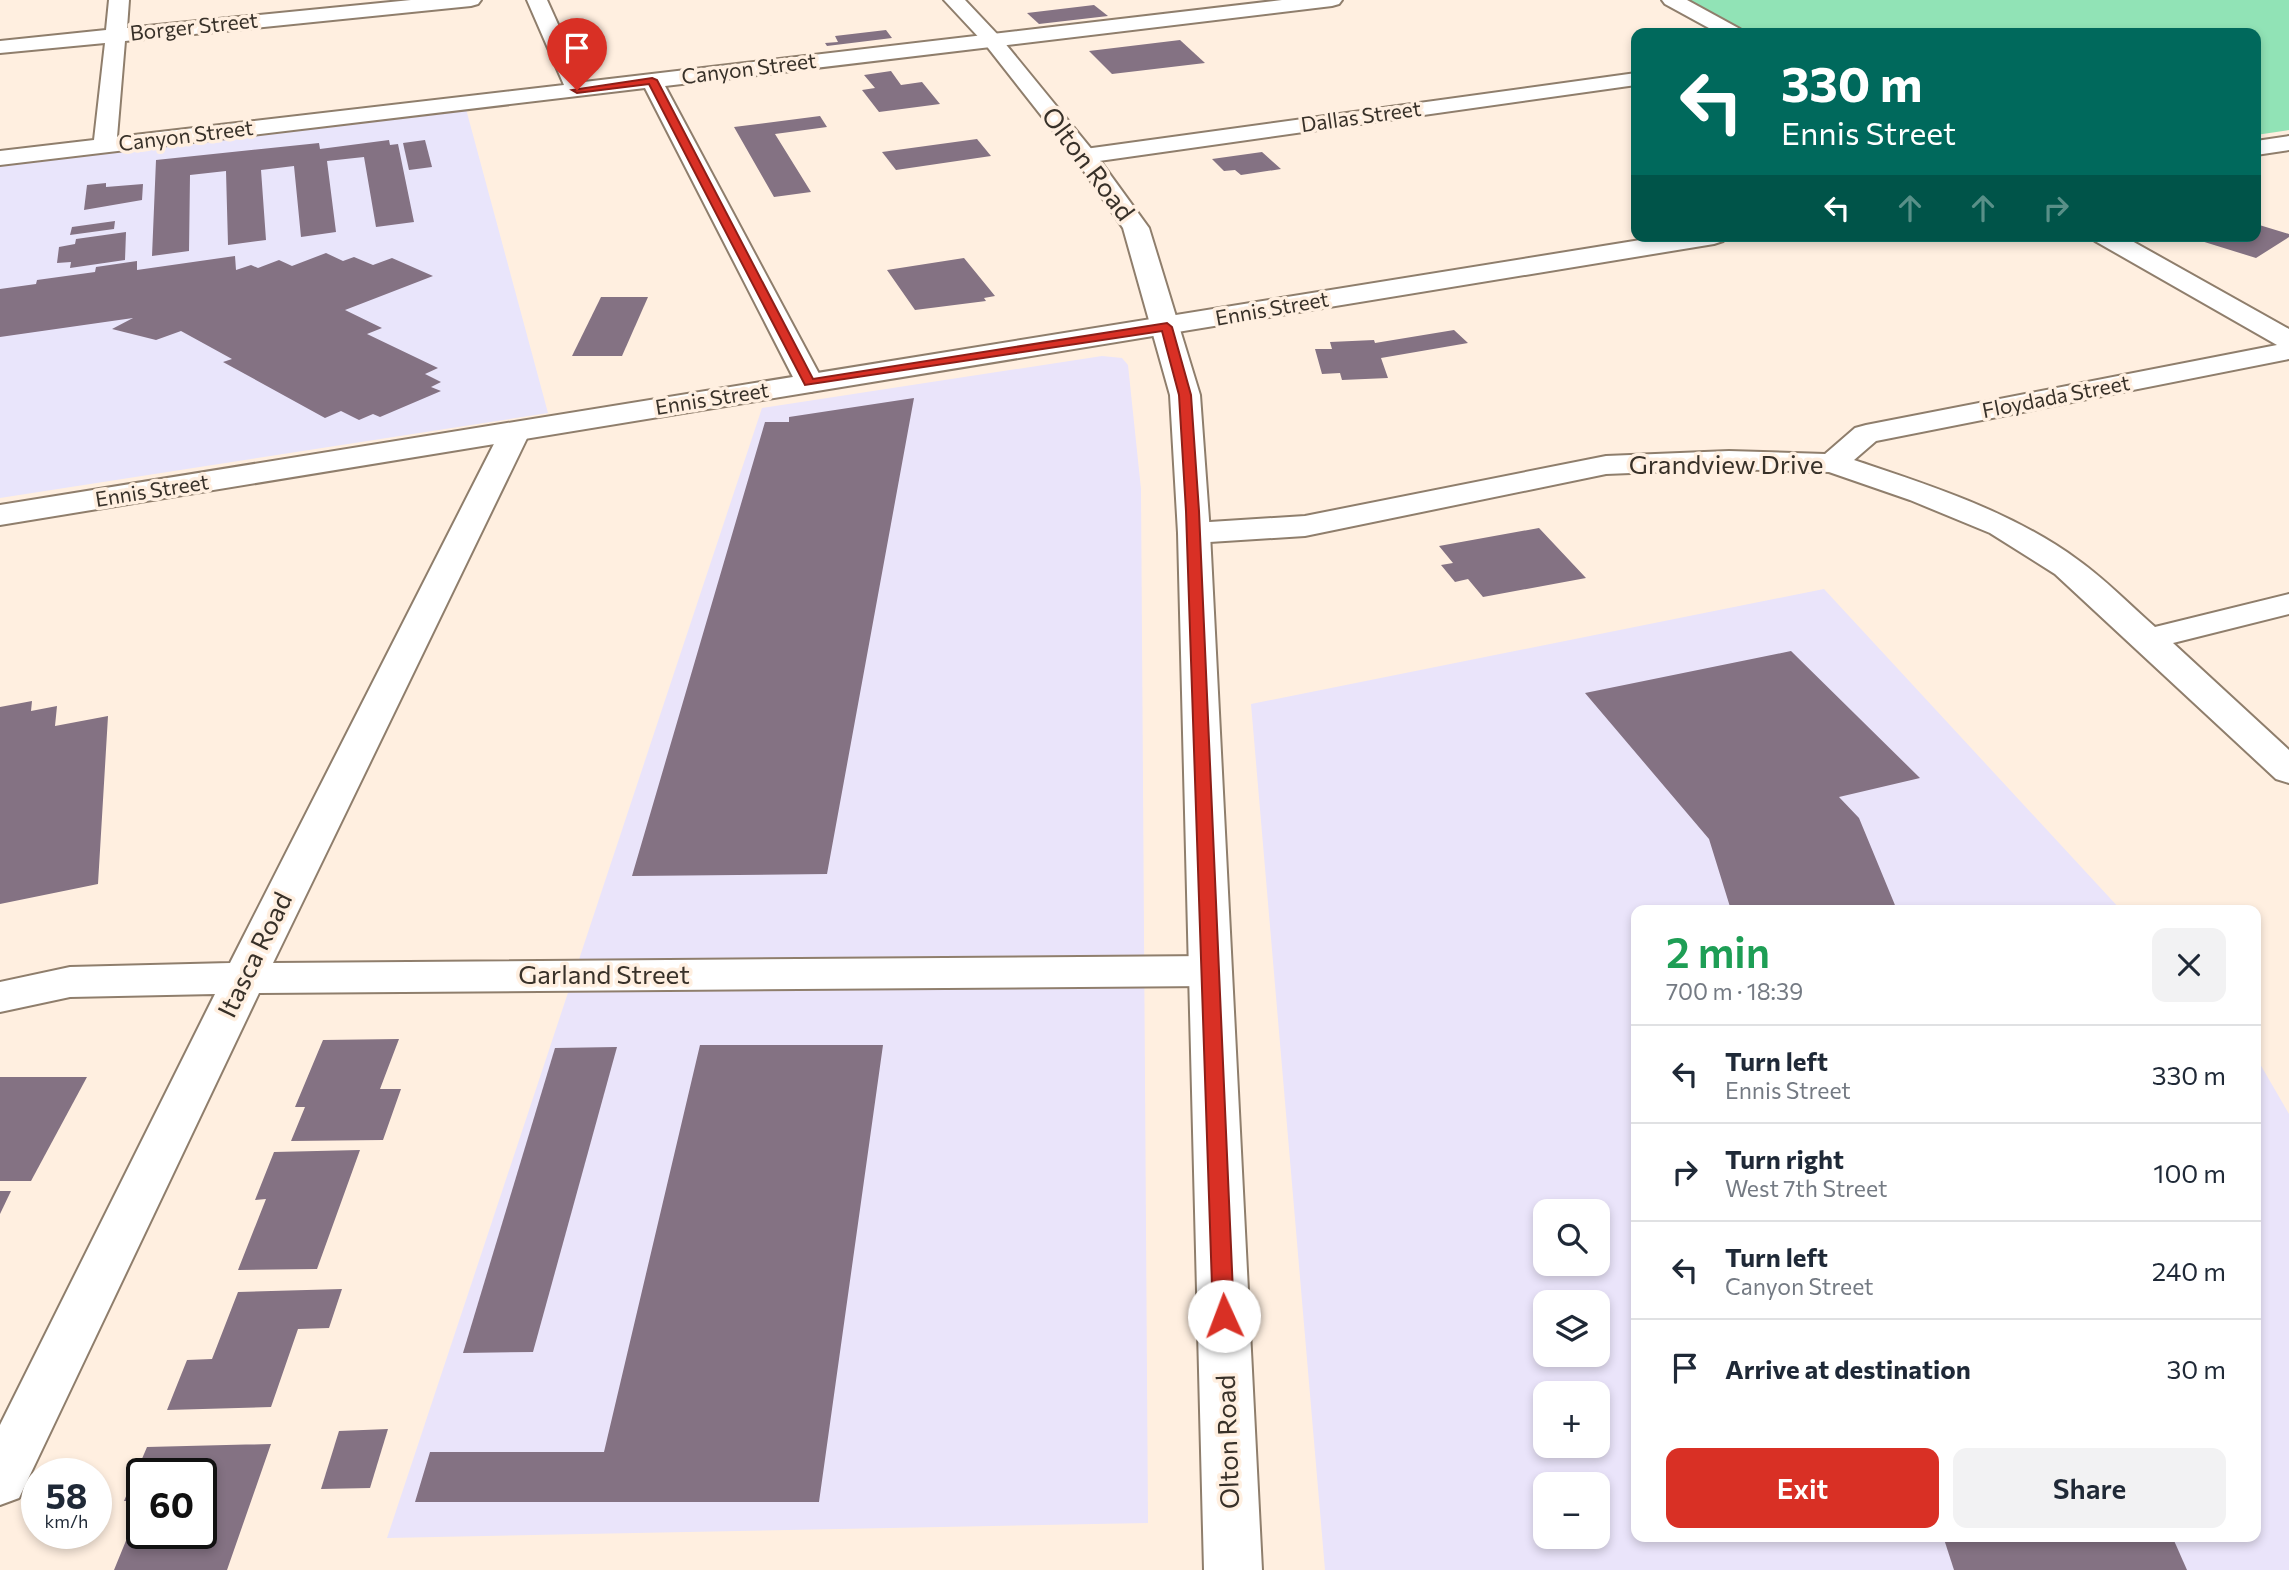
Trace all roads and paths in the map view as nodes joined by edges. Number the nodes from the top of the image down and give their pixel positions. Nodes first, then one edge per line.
1 (119, 0) edge
2 (471, 0) edge
3 (537, 0) edge
4 (954, 0) edge
5 (1332, 0) edge
6 (1672, 0) edge
7 (1724, 28) edge
8 (116, 35) junction
9 (992, 40) junction
10 (0, 47) edge
11 (652, 80) junction
12 (1631, 80) edge
13 (577, 90) junction
14 (2289, 143) edge
15 (105, 146) junction
16 (2261, 147) edge
17 (1085, 156) junction
18 (0, 158) edge
19 (1678, 242) edge
20 (2115, 242) edge
21 (1167, 327) junction
22 (2289, 340) edge
23 (2289, 351) edge
24 (810, 383) junction
25 (515, 432) junction
26 (1832, 463) junction
27 (0, 515) edge
28 (1194, 533) junction
29 (2289, 604) edge
30 (2148, 639) junction
31 (2289, 771) edge
32 (1210, 971) junction
33 (244, 978) junction
34 (0, 997) edge
35 (0, 1481) edge
36 (1233, 1570) edge

1 - 8 street
2 - 8 street, Borger Street
3 - 13 street
4 - 9 street, Olton Road
5 - 9 street, Canyon Street
6 - 7 street
8 - 10 street, Borger Street
8 - 15 street
9 - 11 street, Canyon Street
9 - 17 street, Olton Road
11 - 13 street, Canyon Street
11 - 24 street
12 - 17 street, Dallas Street
13 - 15 street, Canyon Street
14 - 16 street
15 - 18 street, Canyon Street
17 - 21 street, Olton Road
19 - 21 street, Ennis Street
20 - 22 street
21 - 24 street, Ennis Street
21 - 28 street, Olton Road
23 - 26 street, Floydada Street
24 - 25 street, Ennis Street
25 - 27 street, Ennis Street
25 - 33 street, Itasca Road
26 - 28 street, Grandview Drive
26 - 30 street, Grandview Drive
28 - 32 street, Olton Road
29 - 30 street
30 - 31 street, Grandview Drive
32 - 33 street, Garland Street
32 - 36 street, Olton Road
33 - 34 street, Garland Street
33 - 35 street, Itasca Road

